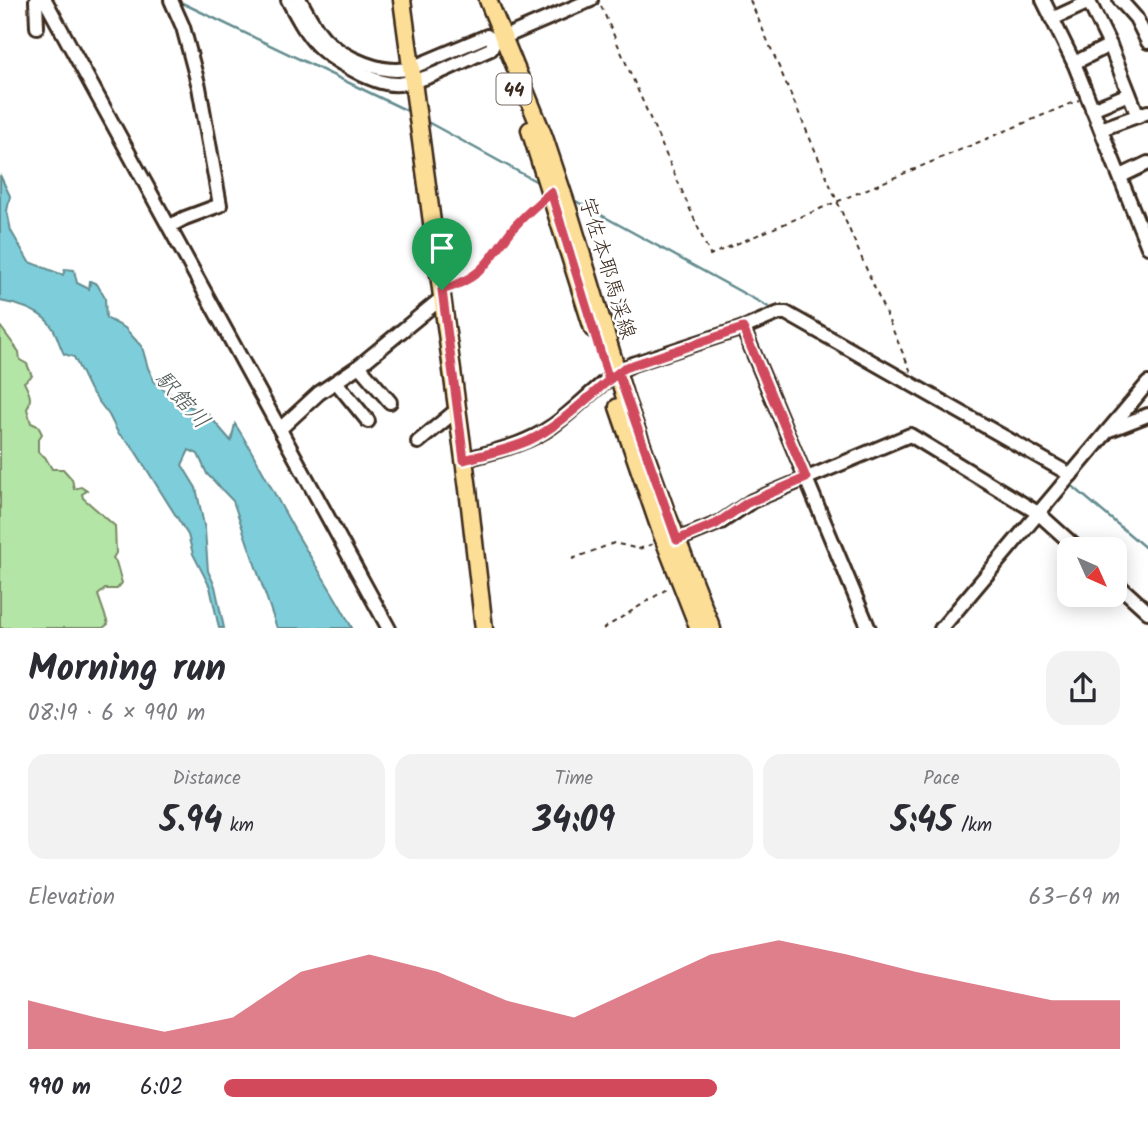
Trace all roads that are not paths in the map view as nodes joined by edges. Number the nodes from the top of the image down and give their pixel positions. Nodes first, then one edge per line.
1 (36, 0) edge
2 (45, 0) edge
3 (171, 0) edge
4 (288, 0) edge
5 (300, 0) edge
6 (402, 0) edge
7 (477, 0) edge
8 (488, 0) edge
9 (591, 0) edge
10 (1043, 0) edge
11 (1120, 0) edge
12 (1052, 19) junction
13 (37, 27) dead end
14 (499, 39) junction
15 (1148, 42) edge
16 (1110, 45) junction
17 (1073, 63) junction
18 (412, 74) junction
19 (1129, 94) junction
20 (1089, 103) junction
21 (1143, 114) edge
22 (1101, 130) junction
23 (1148, 163) edge
24 (1121, 176) junction
25 (170, 226) junction
26 (1148, 247) edge
27 (442, 294) junction
28 (743, 328) junction
29 (359, 366) junction
30 (613, 377) junction
31 (336, 382) junction
32 (1148, 383) edge
33 (390, 402) dead end
34 (457, 409) junction
35 (1148, 415) edge
36 (368, 421) dead end
37 (280, 429) junction
38 (1109, 431) junction
39 (418, 442) dead end
40 (464, 460) junction
41 (1071, 475) junction
42 (806, 478) junction
43 (1038, 513) junction
44 (1065, 537) edge
45 (670, 540) junction
46 (1127, 593) edge
47 (1148, 612) edge
48 (389, 628) edge
49 (484, 628) edge
50 (699, 628) edge
51 (712, 628) edge
52 (869, 628) edge
53 (941, 628) edge

1 - 13 street
2 - 25 street
3 - 25 street
4 - 18 street
5 - 18 street
6 - 18 main road
7 - 14 main road, 宇佐本耶馬渓線 / 44
8 - 14 main road, 宇佐本耶馬渓線 / 44
9 - 14 street
10 - 12 street
11 - 15 street
12 - 16 street
12 - 17 street
14 - 18 street
14 - 30 main road, 宇佐本耶馬渓線 / 44
14 - 30 main road, 宇佐本耶馬渓線 / 44
16 - 17 street
16 - 19 street
17 - 20 street
18 - 27 main road
19 - 20 street
19 - 21 street
20 - 22 street
21 - 22 street
22 - 24 street
23 - 24 street
24 - 26 street
25 - 37 street
27 - 29 street
27 - 34 main road
28 - 30 street
28 - 41 street
28 - 42 street
29 - 31 street
29 - 33 street
30 - 40 street
30 - 45 main road, 宇佐本耶馬渓線 / 44
31 - 36 street
31 - 37 street
32 - 38 street
34 - 39 street
34 - 40 main road
35 - 38 street
37 - 48 street
38 - 41 street
40 - 49 main road
41 - 43 street
42 - 43 street
42 - 45 street
42 - 52 street
43 - 44 street
43 - 53 street
45 - 50 main road, 宇佐本耶馬渓線 / 44
45 - 51 main road, 宇佐本耶馬渓線 / 44
46 - 47 street

